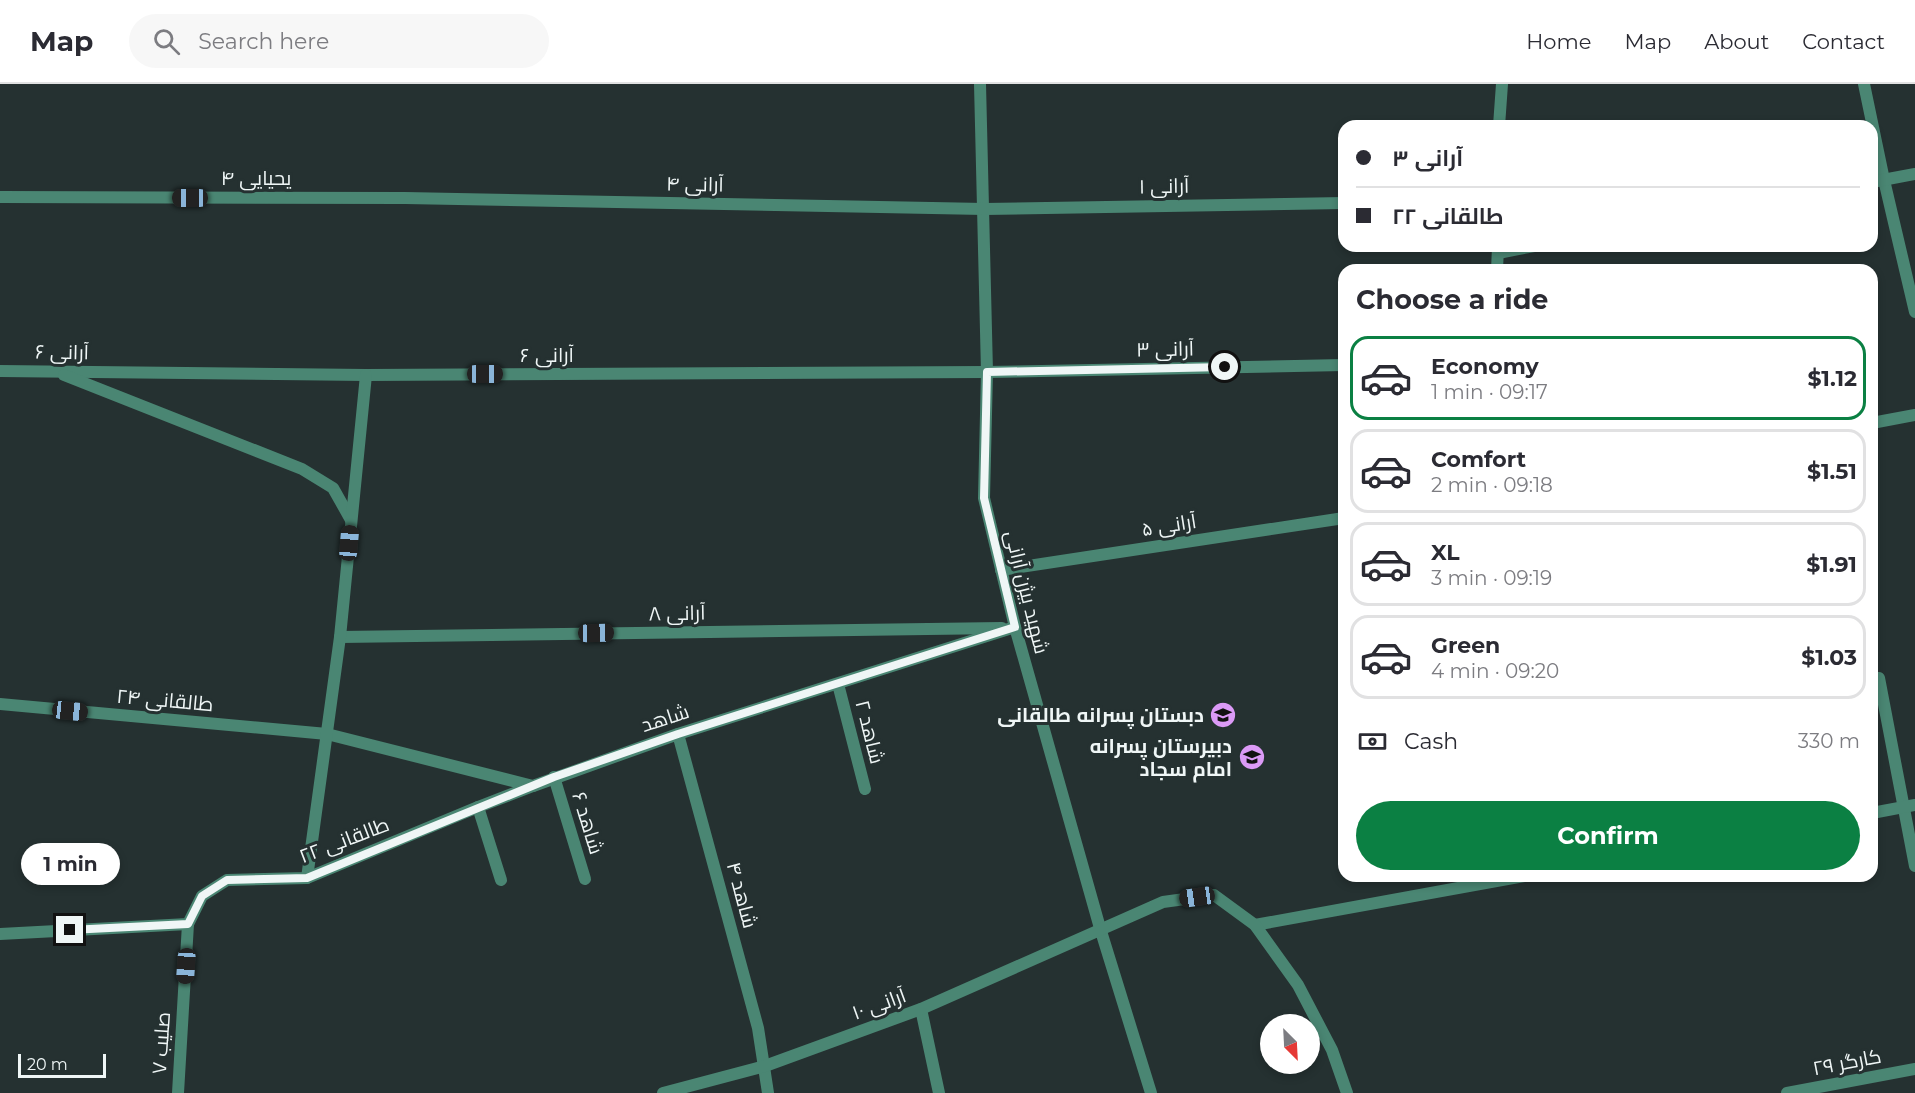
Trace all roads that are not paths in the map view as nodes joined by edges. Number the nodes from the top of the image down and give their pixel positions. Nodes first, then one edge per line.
1 (980, 84) edge
2 (1502, 84) edge
3 (1864, 84) edge
4 (1500, 120) edge
5 (1869, 120) edge
6 (1915, 174) edge
7 (1878, 181) edge
8 (0, 197) edge
9 (405, 198) joint
10 (1338, 203) edge
11 (984, 209) junction
12 (1915, 312) edge
13 (1338, 365) edge
14 (0, 371) edge
15 (56, 371) junction
16 (987, 372) junction
17 (366, 375) junction
18 (1915, 415) edge
19 (1878, 422) edge
20 (1338, 519) edge
21 (351, 520) junction
22 (1000, 570) junction
23 (1015, 627) junction
24 (340, 637) junction
25 (1879, 678) dead end
26 (838, 684) junction
27 (0, 704) edge
28 (327, 734) junction
29 (678, 734) junction
30 (554, 777) junction
31 (533, 786) junction
32 (865, 789) dead end
33 (1910, 806) edge
34 (477, 807) junction
35 (1878, 812) edge
36 (1915, 866) edge
37 (307, 878) junction
38 (585, 879) dead end
39 (501, 880) dead end
40 (1490, 882) edge
41 (188, 924) junction
42 (1255, 924) junction
43 (1100, 928) junction
44 (0, 934) edge
45 (921, 1010) junction
46 (765, 1066) junction
47 (1915, 1069) edge
48 (178, 1093) edge
49 (663, 1093) edge
50 (768, 1093) edge
51 (939, 1093) edge
52 (1151, 1093) edge
53 (1347, 1093) edge
54 (1787, 1093) edge

1 - 11 street, شهید بیژن آرانی
2 - 4 street
3 - 5 street
6 - 7 street
7 - 12 street
8 - 9 street, یحیایی ۴
9 - 11 street, آرانی ۴
10 - 11 street, آرانی ۱
11 - 16 street, شهید بیژن آرانی
13 - 16 street, آرانی ۳
14 - 15 street, آرانی ۶
15 - 17 street, آرانی ۶
15 - 21 street
16 - 17 street, آرانی ۶
16 - 22 street, شهید بیژن آرانی
17 - 21 street
18 - 19 street
20 - 22 street, آرانی ۵
21 - 24 street
22 - 23 street, شهید بیژن آرانی
23 - 24 street, آرانی ۸
23 - 26 street, شاهد
23 - 43 street, شهید بیژن آرانی
24 - 28 street
25 - 33 street
26 - 29 street, شاهد
26 - 32 street, شاهد ۲
27 - 28 street, طالقانی ۲۴
28 - 31 street
28 - 37 street
29 - 30 street, شاهد
29 - 46 street, شاهد ۴
30 - 31 street, شاهد
30 - 38 street, شاهد ۶
31 - 34 street, طالقانی ۲۲
33 - 35 street
33 - 36 street
34 - 37 street, طالقانی ۲۲
34 - 39 street
37 - 41 street, طالقانی ۲۲
40 - 42 street
41 - 44 street
41 - 48 street, صلیب ۷
42 - 43 street, آرانی ۱۰
42 - 53 street, آرانی ۱۰
43 - 45 street, آرانی ۱۰
43 - 52 street, شهید بیژن آرانی
45 - 46 street, آرانی ۱۰
45 - 51 street
46 - 49 street, آرانی ۱۰
46 - 50 street, شاهد ۴
47 - 54 street, کارگر ۲۹

